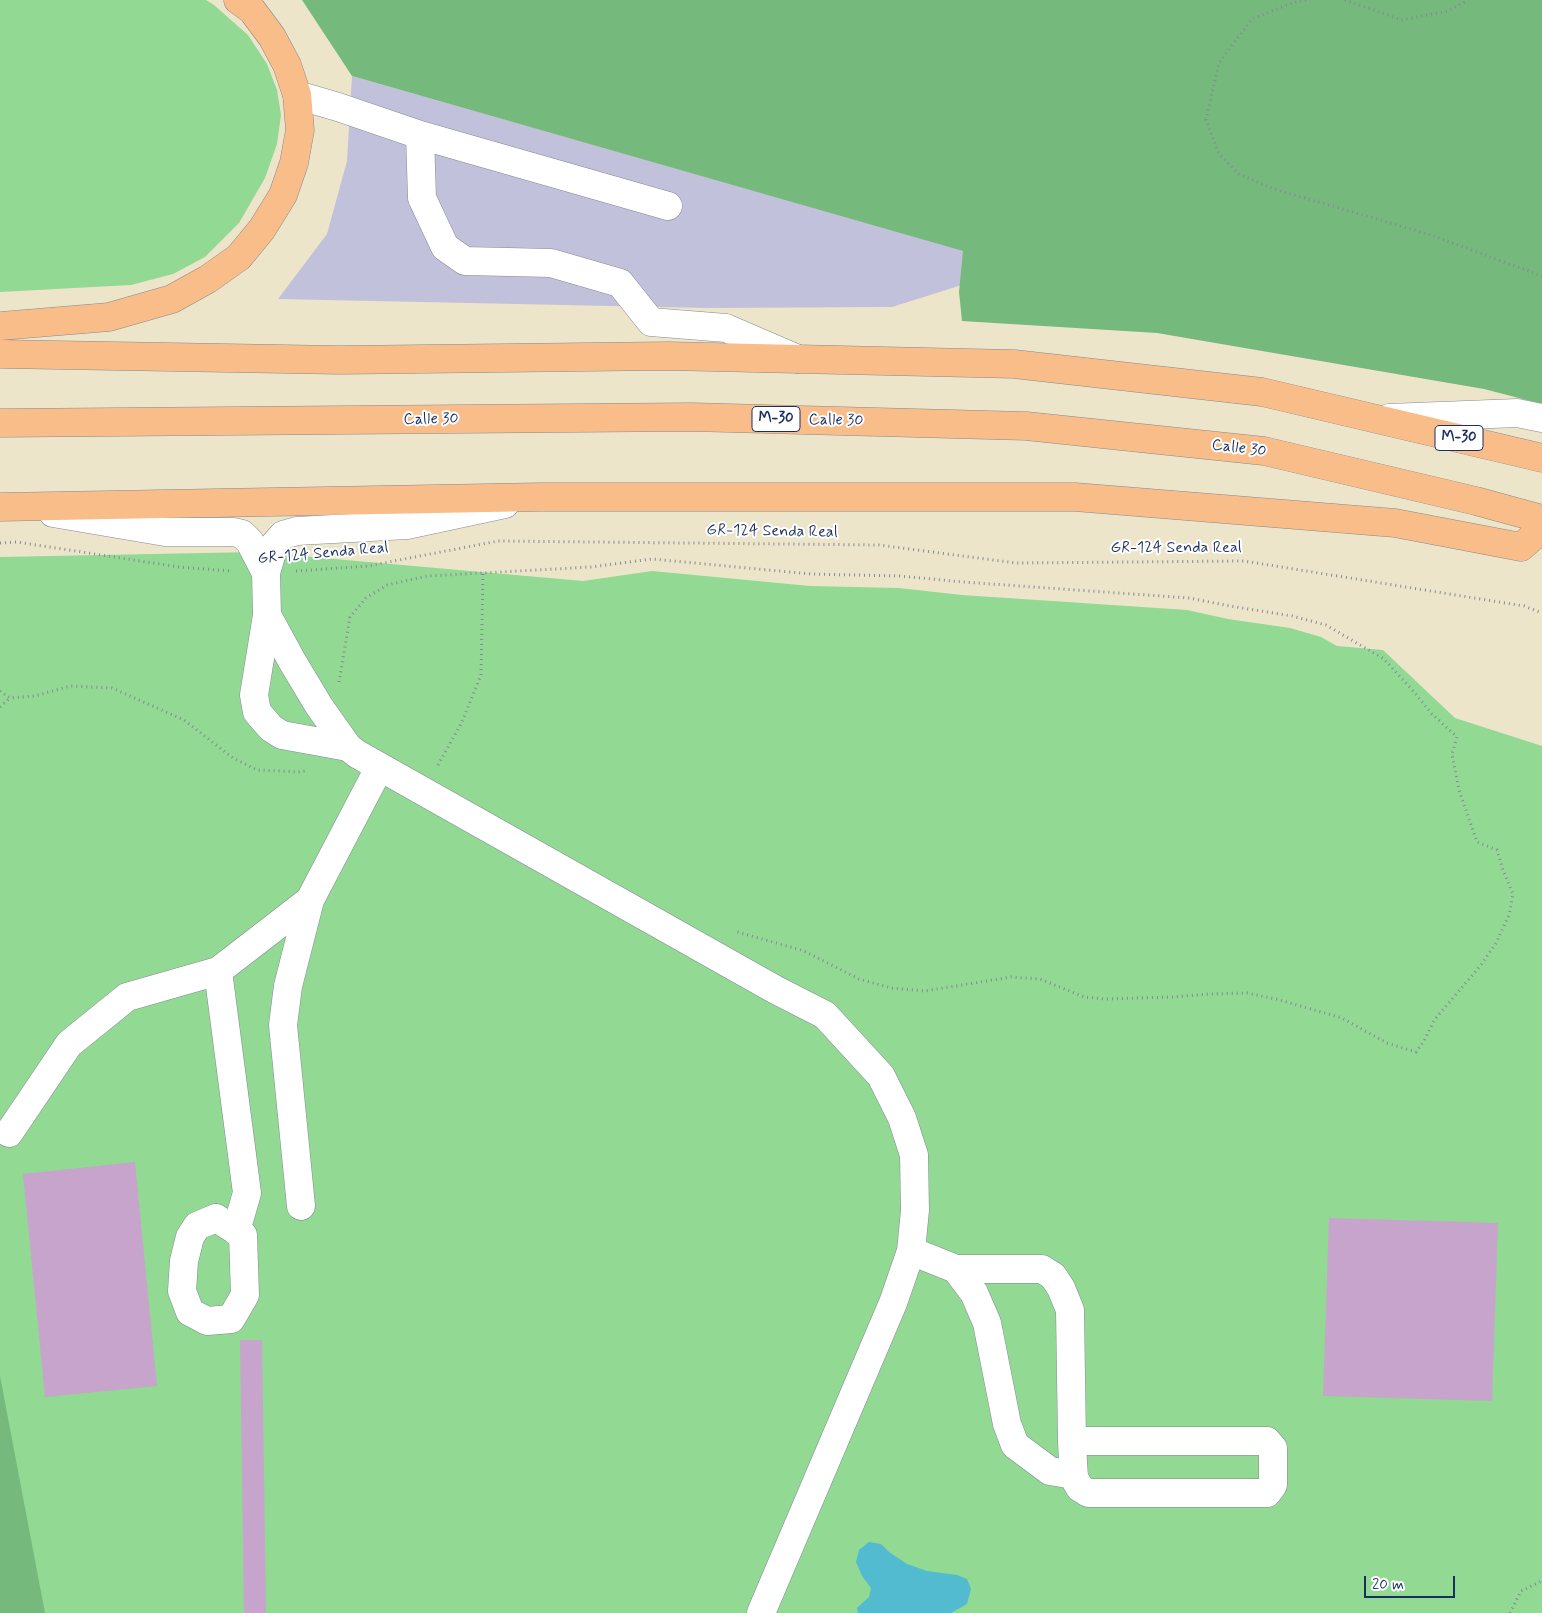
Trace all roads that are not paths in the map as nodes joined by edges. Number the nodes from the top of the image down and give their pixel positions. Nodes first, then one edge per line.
1 (238, 0) edge
2 (297, 95) junction
3 (420, 136) junction
4 (668, 206) dead end
5 (0, 326) edge
6 (0, 354) edge
7 (800, 359) junction
8 (1377, 418) junction
9 (1542, 418) edge
10 (0, 423) edge
11 (1542, 458) edge
12 (541, 497) junction
13 (9, 507) edge
14 (1542, 519) edge
15 (1542, 529) edge
16 (266, 573) junction
17 (267, 615) junction
18 (319, 706) junction
19 (291, 737) junction
20 (348, 747) junction
21 (379, 768) junction
22 (310, 900) junction
23 (218, 971) junction
24 (9, 1133) dead end
25 (301, 1206) dead end
26 (236, 1231) dead end
27 (911, 1251) junction
28 (956, 1269) junction
29 (1072, 1441) junction
30 (1074, 1474) junction
31 (761, 1613) edge

1 - 2 highway
2 - 3 lane
2 - 5 highway
3 - 4 lane
3 - 7 lane
6 - 7 highway, M-30
7 - 8 highway, M-30
8 - 9 lane
8 - 11 highway, M-30
10 - 14 highway, Calle 30 / M-30
12 - 13 highway
12 - 15 highway
12 - 16 lane
13 - 16 lane
16 - 17 lane
17 - 18 lane
17 - 19 lane
18 - 19 lane
18 - 20 lane
19 - 20 lane
20 - 21 lane
21 - 22 lane
21 - 27 lane
22 - 23 lane
22 - 25 lane
23 - 24 lane
23 - 26 lane
27 - 28 lane
27 - 31 lane
28 - 29 lane
28 - 30 lane
29 - 30 lane
29 - 30 lane

